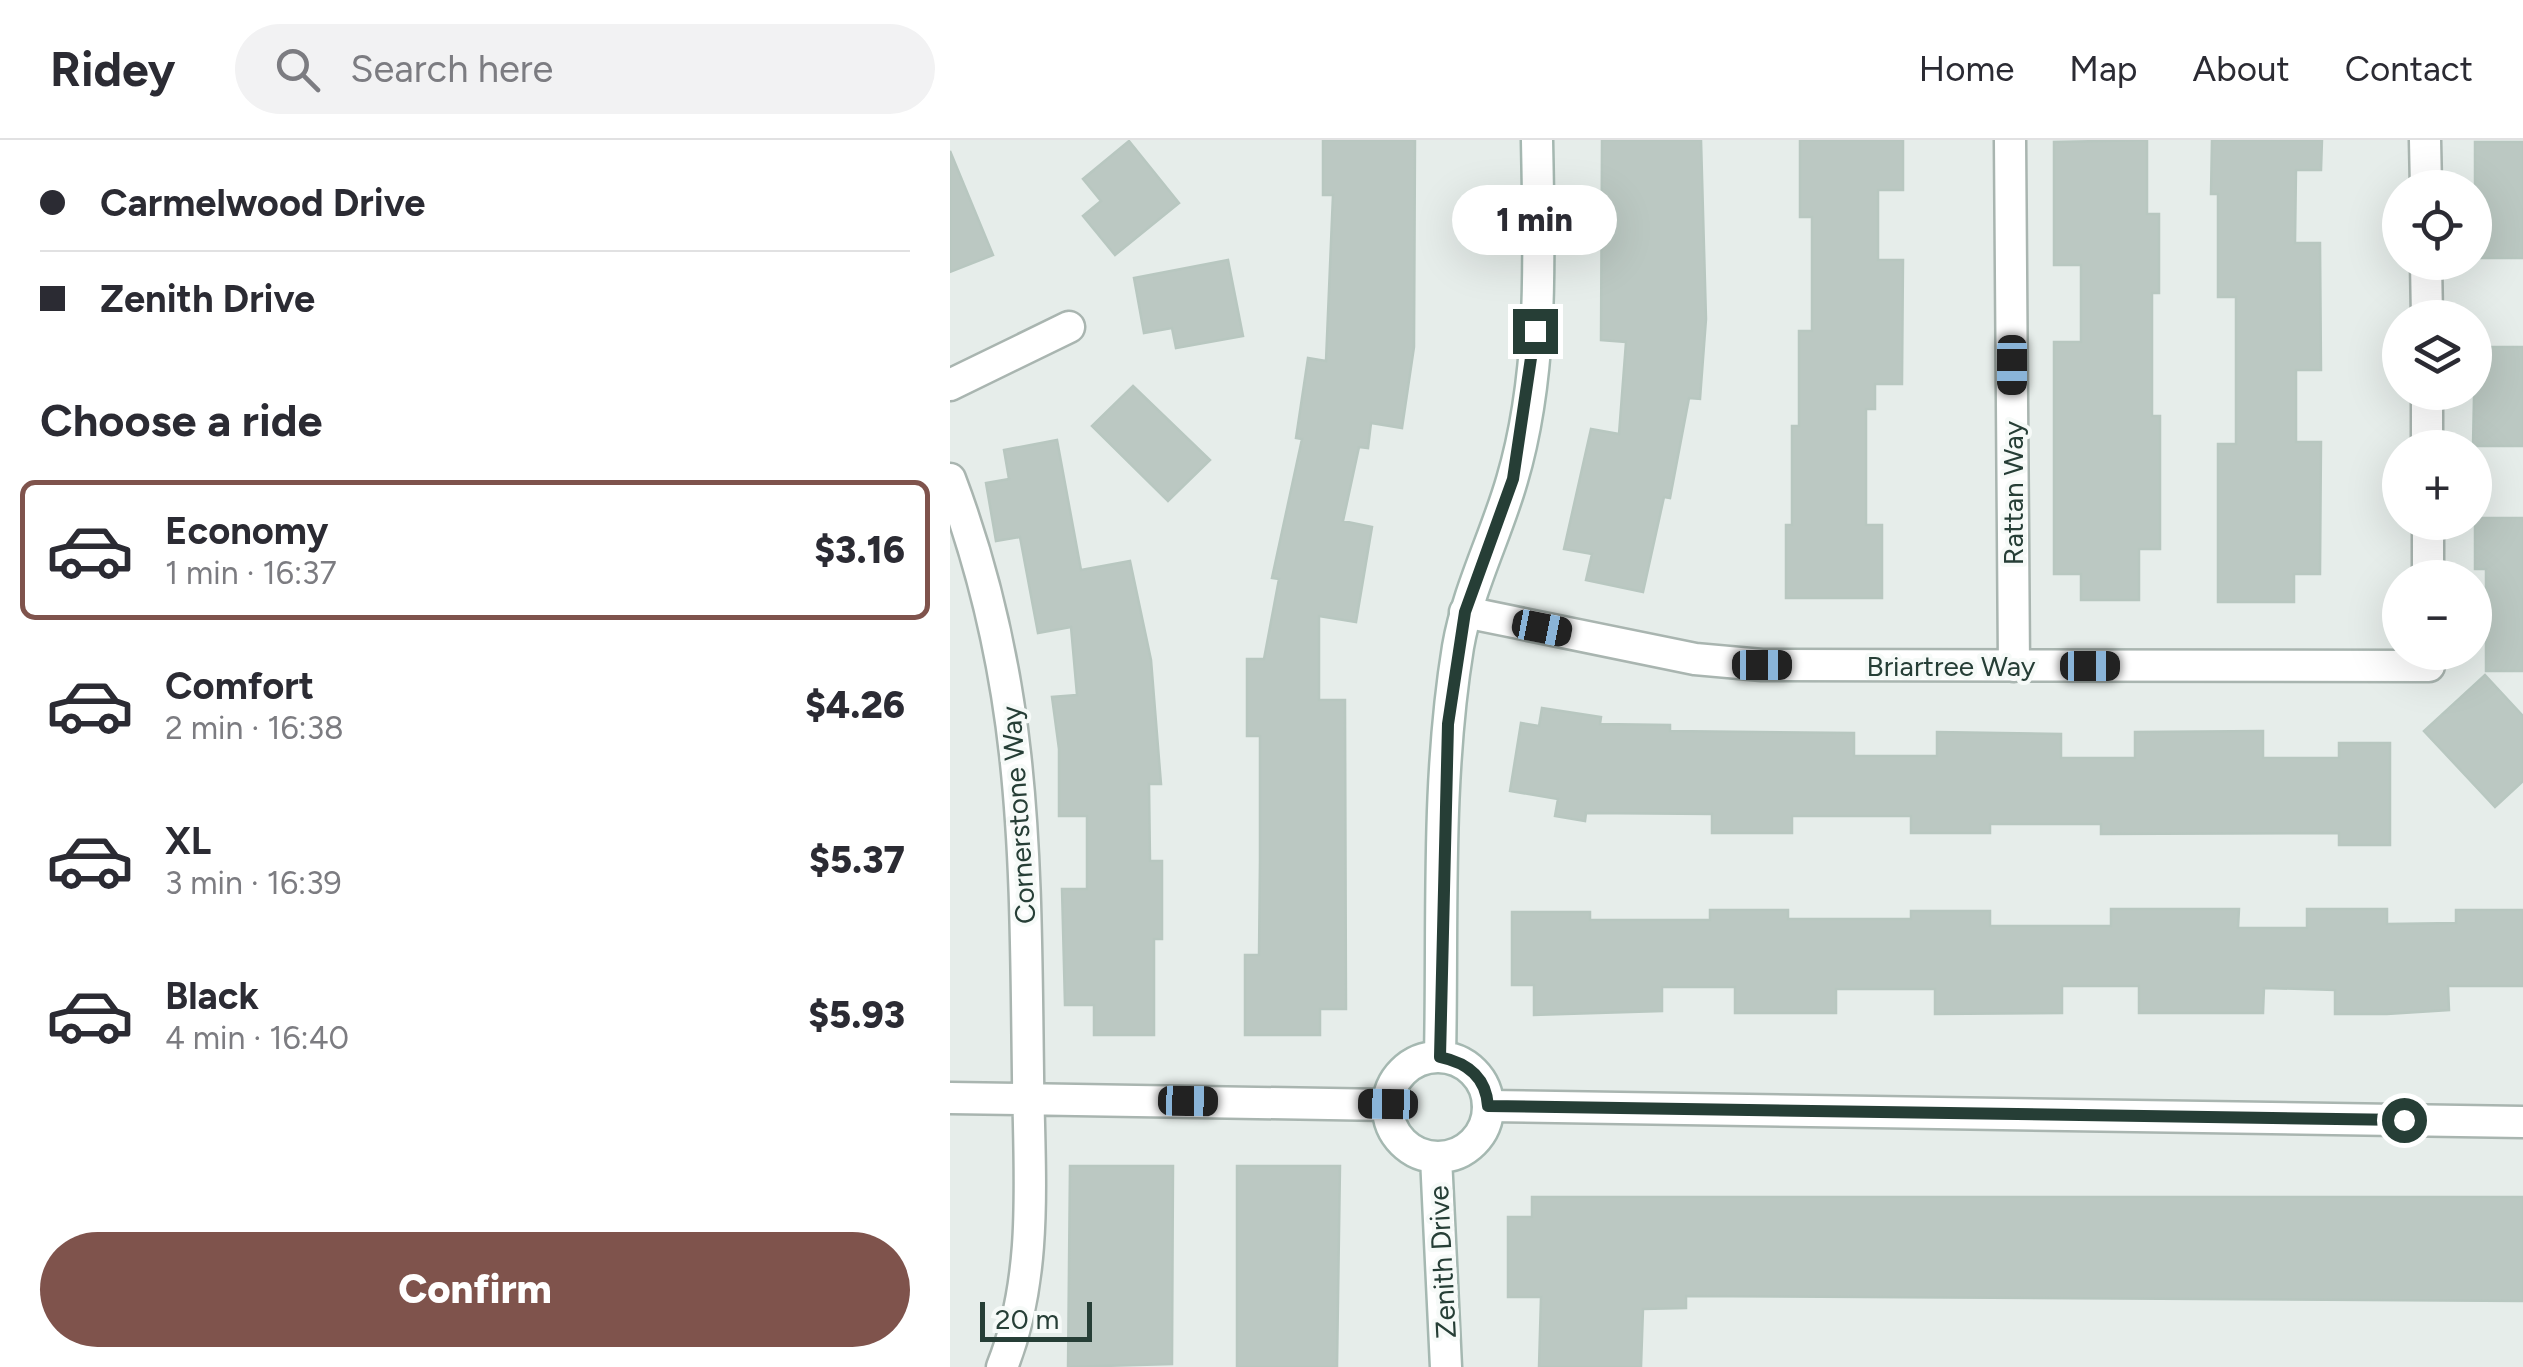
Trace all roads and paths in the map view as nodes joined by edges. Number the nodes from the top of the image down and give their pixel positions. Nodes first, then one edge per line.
1 (1537, 140) edge
2 (2010, 140) edge
3 (2425, 140) edge
4 (2426, 170) edge
5 (1069, 327) dead end
6 (950, 385) edge
7 (950, 479) edge
8 (1465, 612) junction
9 (2014, 666) junction
10 (2382, 666) edge
11 (1440, 1057) junction
12 (950, 1098) edge
13 (1028, 1099) junction
14 (1388, 1104) junction
15 (1488, 1106) junction
16 (2523, 1122) edge
17 (1436, 1157) junction
18 (1002, 1367) edge
19 (1446, 1367) edge

1 - 8 street
2 - 9 street, Rattan Way
3 - 4 street
5 - 6 street
7 - 13 street, Cornerstone Way
8 - 9 street, Briartree Way
8 - 11 street
9 - 10 street, Briartree Way
11 - 14 street
11 - 15 street
12 - 13 street
13 - 14 street
13 - 18 street, Cornerstone Way
14 - 17 street
15 - 16 street
15 - 17 street
17 - 19 street, Zenith Drive

